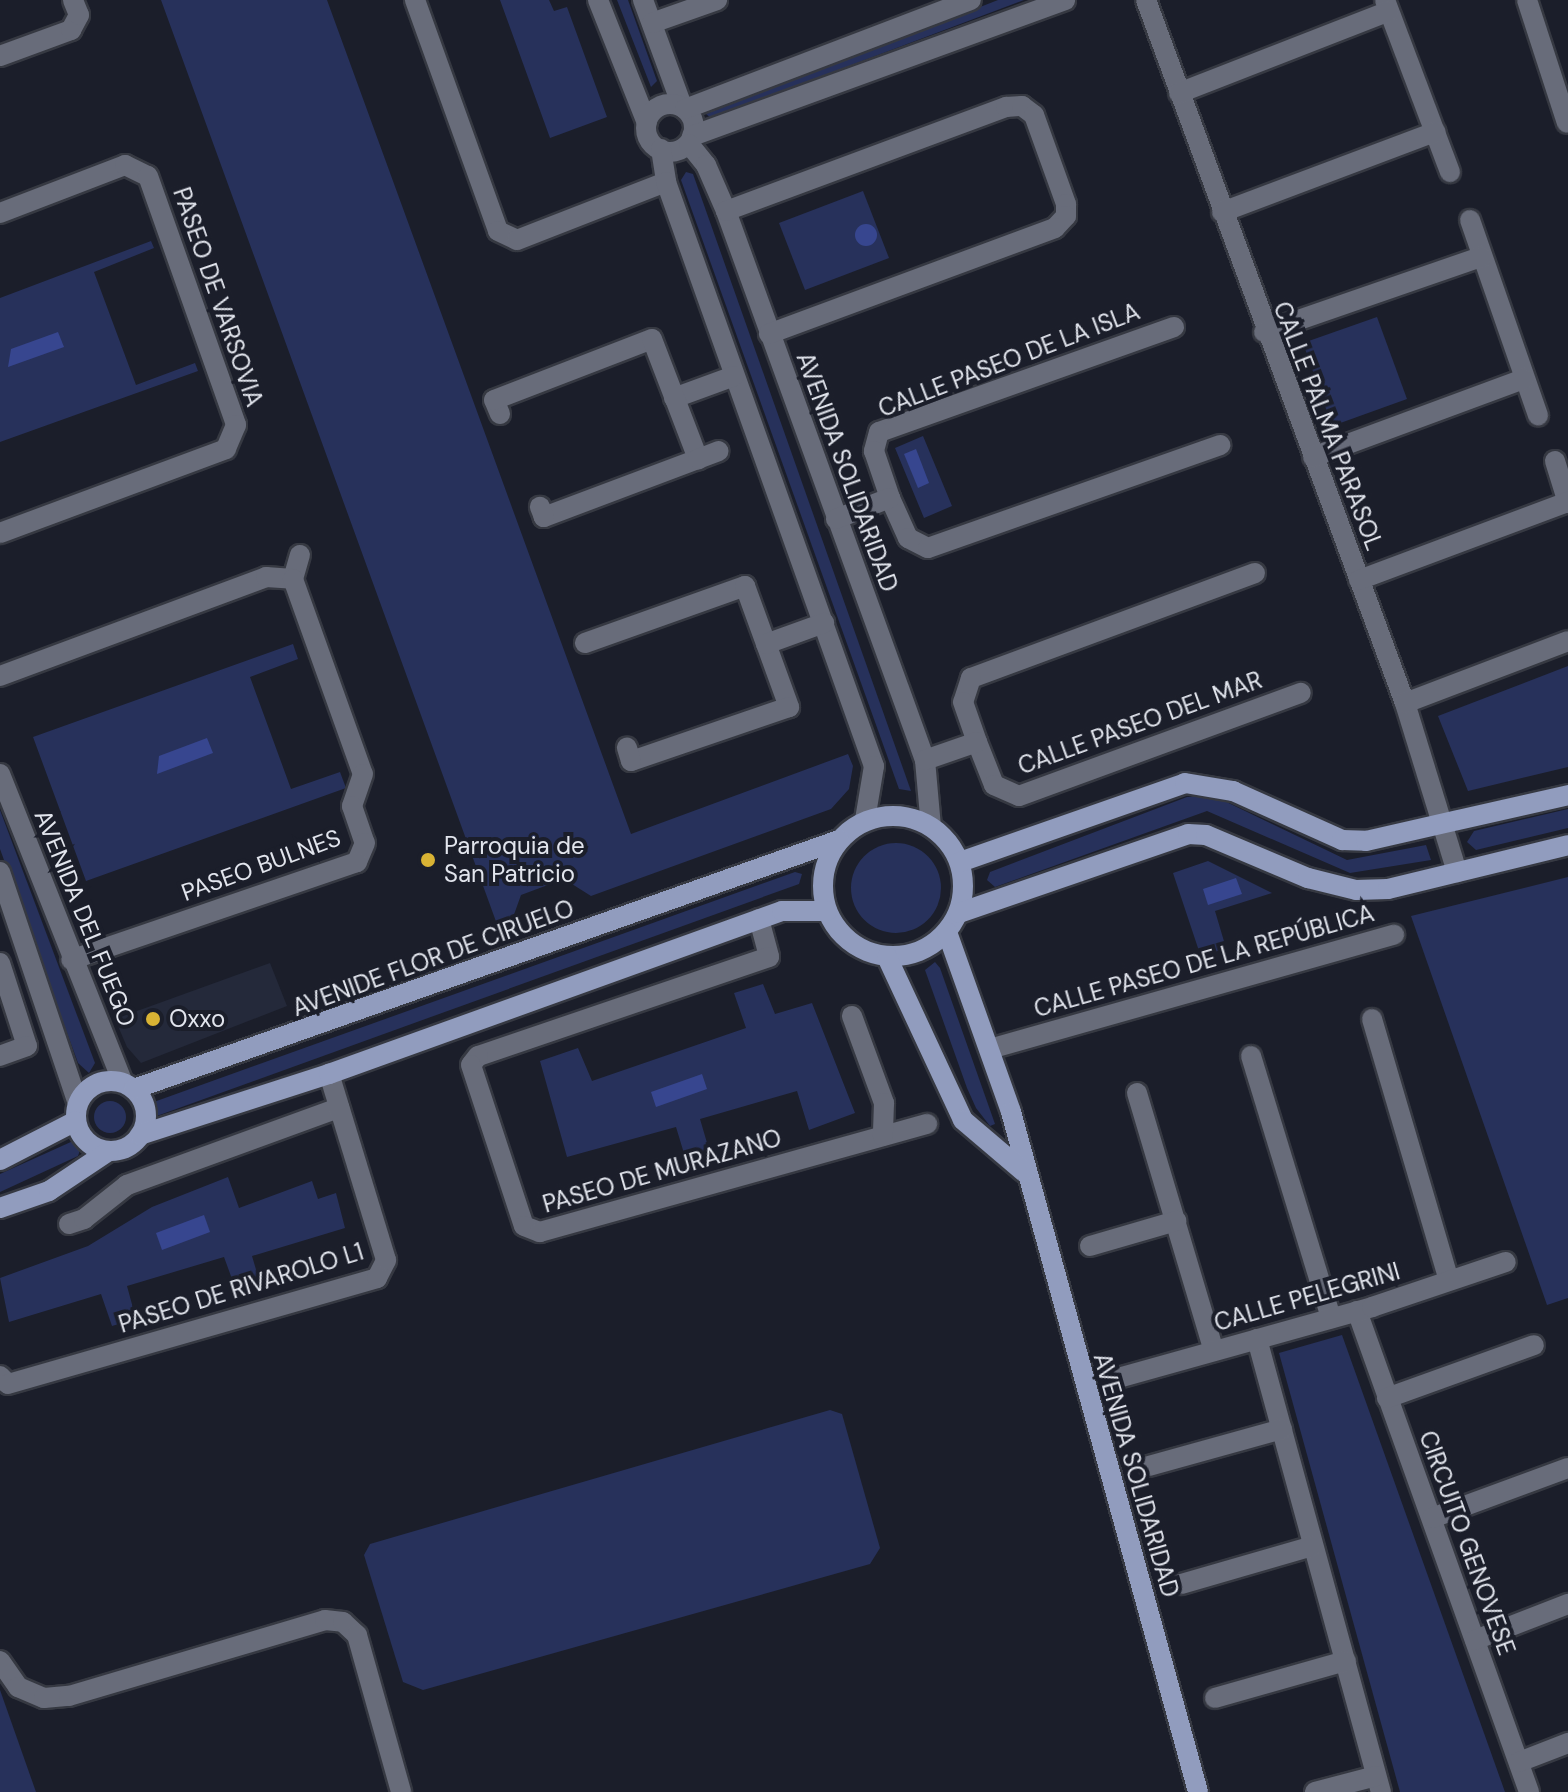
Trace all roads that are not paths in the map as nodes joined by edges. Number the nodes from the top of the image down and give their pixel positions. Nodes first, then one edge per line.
1 (73, 0) edge
2 (415, 0) edge
3 (598, 0) edge
4 (643, 0) edge
5 (717, 0) edge
6 (971, 0) edge
7 (1065, 0) edge
8 (1146, 0) edge
9 (1527, 0) edge
10 (1387, 6) edge
11 (652, 23) junction
12 (0, 56) edge
13 (1563, 89) edge
14 (1179, 93) junction
15 (683, 107) junction
16 (647, 123) junction
17 (1567, 123) edge
18 (1435, 132) junction
19 (691, 140) junction
20 (661, 149) junction
21 (1450, 172) dead end
22 (666, 182) junction
23 (726, 211) junction
24 (1222, 212) junction
25 (0, 213) edge
26 (1470, 220) dead end
27 (1481, 257) junction
28 (1174, 327) dead end
29 (1264, 332) junction
30 (769, 334) junction
31 (734, 376) junction
32 (1524, 379) junction
33 (674, 398) junction
34 (500, 414) dead end
35 (1538, 415) dead end
36 (1220, 445) dead end
37 (719, 451) dead end
38 (1313, 457) junction
39 (698, 459) junction
40 (1555, 461) dead end
41 (890, 498) junction
42 (1568, 503) edge
43 (540, 507) dead end
44 (836, 519) junction
45 (0, 533) edge
46 (300, 555) dead end
47 (1255, 573) dead end
48 (293, 579) junction
49 (1359, 580) junction
50 (824, 623) junction
51 (1568, 641) edge
52 (585, 643) dead end
53 (766, 644) junction
54 (0, 676) edge
55 (1301, 693) dead end
56 (1405, 703) junction
57 (977, 742) junction
58 (627, 748) dead end
59 (925, 760) junction
60 (0, 774) edge
61 (1568, 795) edge
62 (865, 820) junction
63 (1440, 825) junction
64 (931, 827) junction
65 (839, 840) junction
66 (1568, 845) edge
67 (960, 862) junction
68 (0, 872) edge
69 (1457, 872) junction
70 (827, 911) junction
71 (959, 913) junction
72 (759, 919) junction
73 (947, 932) junction
74 (1394, 935) dead end
75 (887, 957) junction
76 (77, 958) junction
77 (0, 963) edge
78 (852, 1016) dead end
79 (1372, 1019) dead end
80 (38, 1042) junction
81 (990, 1049) junction
82 (0, 1056) edge
83 (1251, 1056) dead end
84 (329, 1074) junction
85 (128, 1085) junction
86 (1137, 1093) dead end
87 (338, 1102) junction
88 (77, 1111) junction
89 (927, 1124) dead end
90 (140, 1135) junction
91 (883, 1136) junction
92 (109, 1151) junction
93 (0, 1160) edge
94 (1024, 1172) junction
95 (0, 1208) edge
96 (1176, 1221) junction
97 (69, 1224) dead end
98 (1090, 1246) dead end
99 (1506, 1262) dead end
100 (1449, 1280) junction
101 (1357, 1311) junction
102 (1331, 1318) junction
103 (1257, 1339) junction
104 (1534, 1345) dead end
105 (1214, 1351) junction
106 (0, 1376) edge
107 (1122, 1377) dead end
108 (1387, 1398) junction
109 (1282, 1429) junction
110 (1149, 1466) dead end
111 (1568, 1468) edge
112 (1432, 1518) junction
113 (1313, 1546) junction
114 (1181, 1584) dead end
115 (1568, 1604) edge
116 (1475, 1640) junction
117 (0, 1661) edge
118 (1346, 1661) junction
119 (1215, 1698) dead end
120 (1568, 1743) edge
121 (1519, 1762) junction
122 (1379, 1784) edge
123 (401, 1792) edge
124 (1198, 1792) edge
125 (1315, 1792) edge
126 (1529, 1792) edge

1 - 12 street
2 - 22 street
3 - 16 street
4 - 11 street
5 - 11 street
6 - 15 street
7 - 19 street
8 - 14 street, CALLE PALMA PARASOL
9 - 13 street
10 - 14 street
10 - 18 street
11 - 15 street
13 - 17 street
14 - 24 street, CALLE PALMA PARASOL
15 - 16 street
15 - 19 street
16 - 20 street
18 - 21 street
18 - 24 street
19 - 20 street
19 - 23 street, AVENIDA SOLIDARIDAD
20 - 22 street
22 - 31 street
23 - 30 street, AVENIDA SOLIDARIDAD
23 - 30 street
24 - 29 street, CALLE PALMA PARASOL
25 - 45 street, PASEO DE VARSOVIA
26 - 27 street
27 - 29 street
27 - 32 street
28 - 41 street, CALLE PASEO DE LA ISLA
29 - 38 street, CALLE PALMA PARASOL
30 - 44 street, AVENIDA SOLIDARIDAD
31 - 33 street
31 - 50 street
32 - 35 street
32 - 38 street
33 - 34 street
33 - 39 street
36 - 41 street, CALLE PASEO DE LA ISLA
37 - 39 street
38 - 49 street, CALLE PALMA PARASOL
39 - 43 street
40 - 42 street
41 - 44 street
42 - 49 street
44 - 59 street, AVENIDA SOLIDARIDAD
46 - 48 street
47 - 57 street, CALLE PASEO DEL MAR
48 - 54 street
48 - 76 street, PASEO BULNES
49 - 56 street, CALLE PALMA PARASOL
50 - 53 street
50 - 62 street
51 - 56 street
52 - 53 street
53 - 58 street
55 - 57 street, CALLE PASEO DEL MAR
56 - 63 street, CALLE PALMA PARASOL
57 - 59 street
59 - 64 street, AVENIDA SOLIDARIDAD
60 - 76 street, AVENIDA DEL FUEGO
61 - 63 main road
62 - 64 main road
62 - 65 main road
63 - 67 main road
63 - 69 street, CALLE PALMA PARASOL
64 - 67 main road
65 - 70 main road
65 - 85 main road, AVENIDE FLOR DE CIRUELO
66 - 69 main road
67 - 71 main road
68 - 80 street
69 - 71 main road
70 - 72 main road
70 - 75 main road
71 - 73 main road
72 - 84 main road
72 - 91 street, PASEO DE MURAZANO
73 - 75 main road
73 - 81 main road, AVENIDA SOLIDARIDAD
74 - 81 street, CALLE PASEO DE LA REPÚBLICA
75 - 94 main road
76 - 85 street, AVENIDA DEL FUEGO
77 - 80 street
78 - 91 street
79 - 100 street
80 - 82 street
80 - 88 street
81 - 94 main road, AVENIDA SOLIDARIDAD
83 - 102 street
84 - 87 street
84 - 90 main road
85 - 88 main road
85 - 90 main road
86 - 96 street
87 - 97 street
87 - 106 street, PASEO DE RIVAROLO L1
88 - 92 main road
88 - 93 main road
89 - 91 street, PASEO DE MURAZANO
90 - 92 main road
92 - 95 main road
94 - 124 main road, AVENIDA SOLIDARIDAD
96 - 98 street
96 - 105 street
99 - 100 street, CALLE PELEGRINI
100 - 101 street, CALLE PELEGRINI
101 - 102 street, CALLE PELEGRINI
101 - 108 street, CIRCUITO GENOVESE
102 - 103 street, CALLE PELEGRINI
103 - 105 street, CALLE PELEGRINI
103 - 109 street
104 - 108 street
105 - 107 street, CALLE PELEGRINI
108 - 112 street, CIRCUITO GENOVESE
109 - 110 street
109 - 113 street
111 - 112 street
112 - 116 street, CIRCUITO GENOVESE
113 - 114 street
113 - 118 street
115 - 116 street
116 - 121 street, CIRCUITO GENOVESE
117 - 123 street
118 - 119 street
118 - 122 street
120 - 121 street
121 - 126 street, CIRCUITO GENOVESE
122 - 125 street

